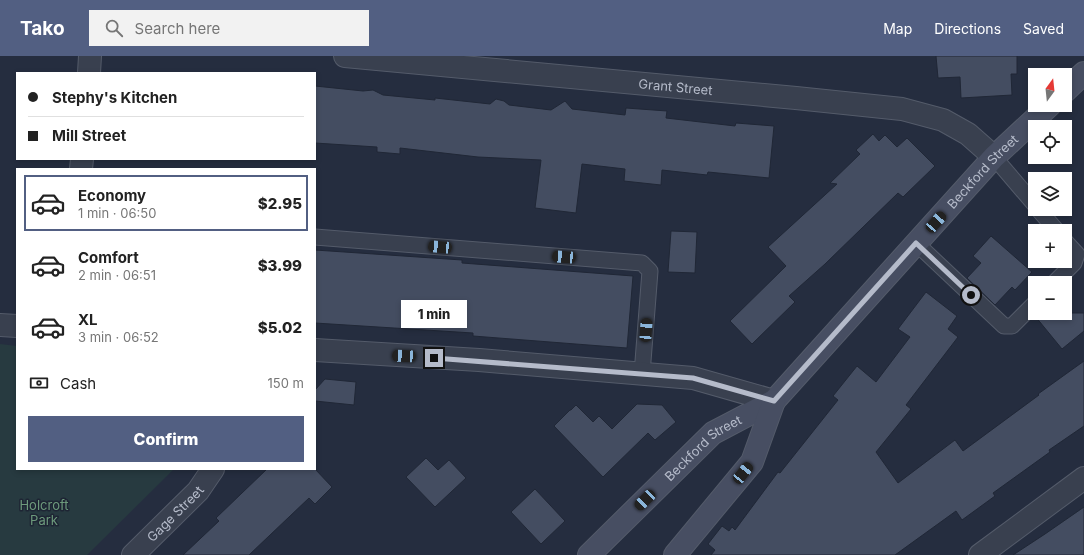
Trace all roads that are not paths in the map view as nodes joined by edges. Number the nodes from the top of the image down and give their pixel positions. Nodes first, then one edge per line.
1 (90, 56) edge
2 (345, 56) edge
3 (89, 72) edge
4 (1084, 73) edge
5 (1072, 84) edge
6 (1042, 112) edge
7 (994, 157) junction
8 (1028, 197) edge
9 (1044, 216) edge
10 (1051, 224) edge
11 (316, 238) edge
12 (916, 243) junction
13 (1072, 249) edge
14 (1072, 265) edge
15 (1069, 268) edge
16 (1061, 276) edge
17 (1028, 310) edge
18 (0, 325) edge
19 (16, 326) edge
20 (316, 350) edge
21 (642, 374) junction
22 (774, 401) junction
23 (212, 470) edge
24 (1084, 478) edge
25 (132, 555) edge
26 (588, 555) edge
27 (675, 555) edge
28 (980, 555) edge

1 - 3 street
2 - 7 street, Grant Street
4 - 5 street
6 - 7 street, Beckford Street
7 - 8 lane
7 - 12 street, Beckford Street
9 - 10 lane
11 - 21 lane
12 - 17 lane
12 - 22 street, Beckford Street
13 - 14 lane
15 - 16 lane
18 - 19 street
20 - 21 street
21 - 22 street
22 - 26 street, Beckford Street
22 - 27 street, Beckford Street
23 - 25 street, Gage Street
24 - 28 street

